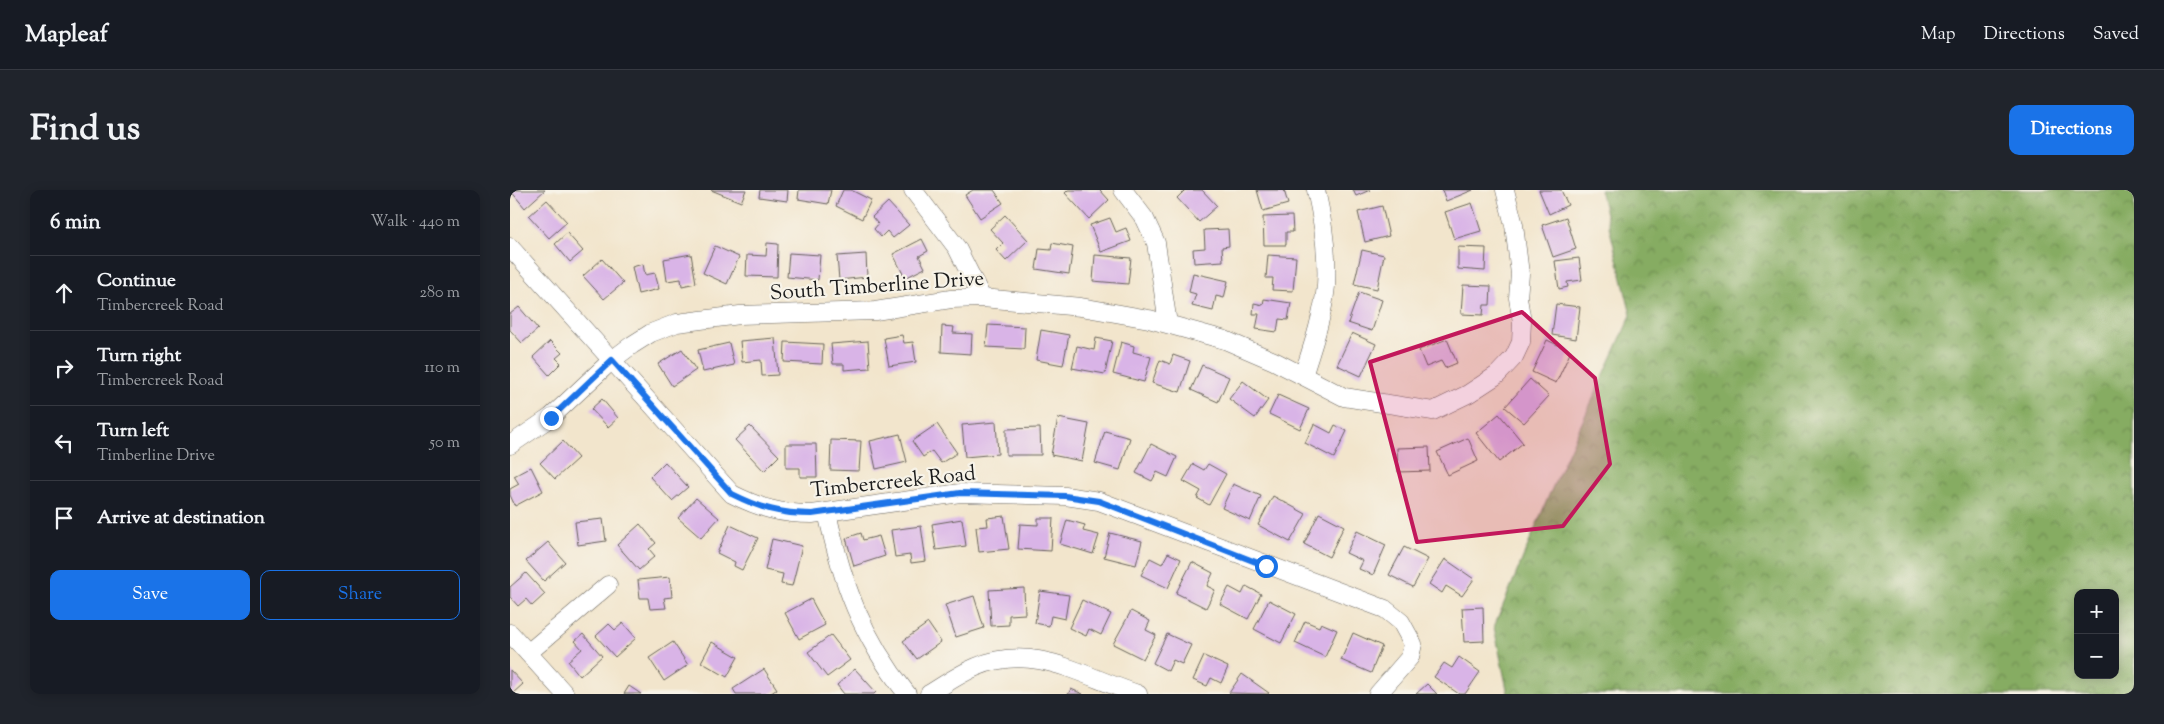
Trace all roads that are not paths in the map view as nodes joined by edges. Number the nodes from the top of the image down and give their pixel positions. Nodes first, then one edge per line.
1 (913, 190) edge
2 (1123, 190) edge
3 (1316, 190) edge
4 (1505, 190) edge
5 (510, 247) edge
6 (982, 298) junction
7 (1168, 324) junction
8 (612, 360) junction
9 (1303, 376) junction
10 (510, 445) edge
11 (827, 512) junction
12 (608, 584) dead end
13 (510, 633) edge
14 (528, 653) junction
15 (566, 694) edge
16 (907, 694) edge
17 (928, 694) edge
18 (1138, 694) edge
19 (1378, 694) edge

1 - 6 street
2 - 7 street
3 - 9 street
4 - 9 street, South Timberline Drive
5 - 8 street, Timbercreek Road
6 - 7 street, South Timberline Drive
6 - 8 street, South Timberline Drive
7 - 9 street, South Timberline Drive
8 - 10 street, South Timberline Drive
8 - 11 street, Timbercreek Road
11 - 16 street
11 - 19 street, Timbercreek Road
12 - 14 street
13 - 14 street
14 - 15 street
17 - 18 street

